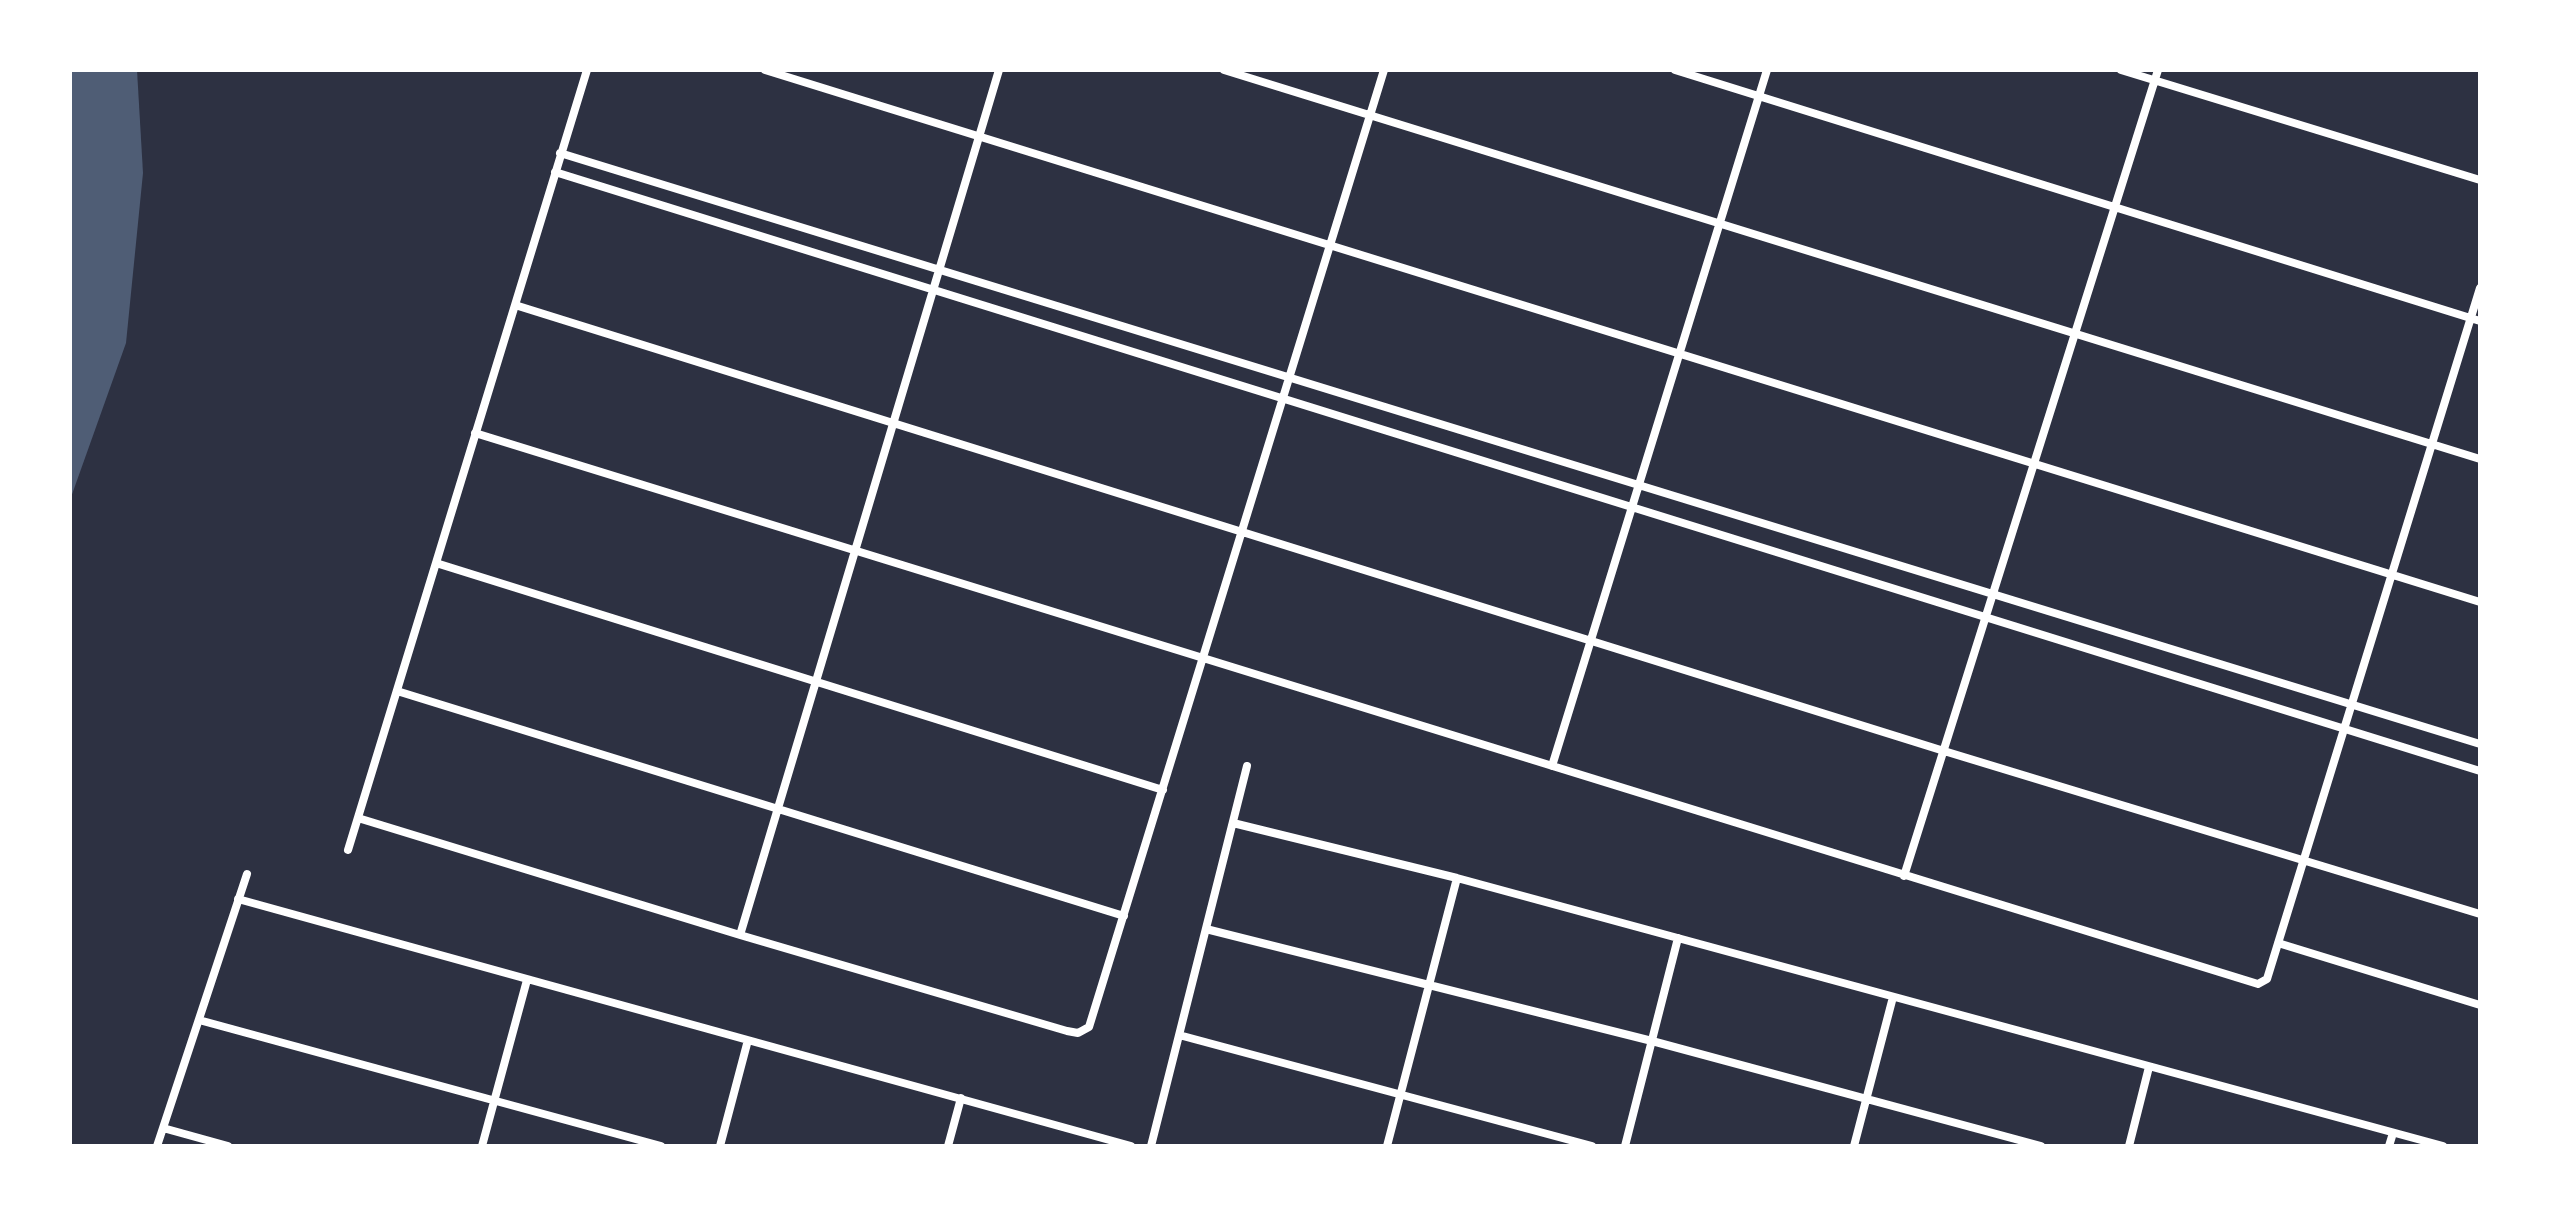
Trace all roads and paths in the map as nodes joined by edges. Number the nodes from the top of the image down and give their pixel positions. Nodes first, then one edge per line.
1 (587, 70) edge
2 (765, 70) edge
3 (999, 70) edge
4 (1224, 70) edge
5 (1384, 70) edge
6 (1675, 70) edge
7 (1767, 70) edge
8 (2121, 70) edge
9 (2158, 70) edge
10 (2154, 81) junction
11 (1759, 96) junction
12 (1370, 115) junction
13 (979, 138) junction
14 (560, 153) junction
15 (555, 172) junction
16 (2480, 180) edge
17 (663, 184) junction
18 (658, 204) junction
19 (2114, 209) junction
20 (1721, 223) junction
21 (1330, 245) junction
22 (940, 268) junction
23 (2480, 288) edge
24 (933, 292) junction
25 (515, 305) junction
26 (2475, 320) edge
27 (2075, 335) junction
28 (1680, 353) junction
29 (1289, 377) junction
30 (1283, 399) junction
31 (893, 424) junction
32 (475, 433) junction
33 (2433, 445) junction
34 (2480, 459) edge
35 (2034, 464) junction
36 (1639, 485) junction
37 (1632, 507) junction
38 (1242, 532) junction
39 (855, 553) junction
40 (436, 563) junction
41 (2392, 574) junction
42 (1992, 594) junction
43 (2480, 602) edge
44 (1985, 618) junction
45 (1590, 642) junction
46 (1203, 659) junction
47 (816, 683) junction
48 (397, 691) junction
49 (2351, 705) junction
50 (2344, 729) junction
51 (2480, 744) edge
52 (1944, 751) junction
53 (1247, 766) dead end
54 (1552, 766) junction
55 (2480, 771) edge
56 (1163, 790) junction
57 (778, 810) junction
58 (358, 818) junction
59 (1233, 823) junction
60 (348, 850) dead end
61 (2303, 861) junction
62 (247, 874) dead end
63 (1904, 876) junction
64 (1457, 878) junction
65 (238, 899) junction
66 (2480, 914) edge
67 (1124, 916) junction
68 (1206, 929) junction
69 (740, 935) junction
70 (1678, 938) junction
71 (2278, 943) junction
72 (527, 980) junction
73 (1429, 985) junction
74 (1893, 997) junction
75 (2480, 1005) edge
76 (199, 1020) junction
77 (1179, 1035) junction
78 (748, 1040) junction
79 (1652, 1041) junction
80 (2149, 1067) junction
81 (1400, 1094) junction
82 (961, 1098) junction
83 (1866, 1099) junction
84 (493, 1101) junction
85 (163, 1128) junction
86 (2393, 1133) junction
87 (157, 1146) edge
88 (228, 1146) edge
89 (482, 1146) edge
90 (661, 1146) edge
91 (720, 1146) edge
92 (948, 1146) edge
93 (1131, 1146) edge
94 (1151, 1146) edge
95 (1387, 1146) edge
96 (1592, 1146) edge
97 (1625, 1146) edge
98 (1854, 1146) edge
99 (2041, 1146) edge
100 (2129, 1146) edge
101 (2389, 1146) edge
102 (2443, 1146) edge

1 - 14 street
2 - 13 street
3 - 13 street
4 - 12 street
5 - 12 street
6 - 11 street
7 - 11 street
8 - 10 street
9 - 10 street
10 - 16 street
10 - 19 street
11 - 19 street
11 - 20 street
12 - 20 street
12 - 21 street
13 - 21 street
13 - 22 street
14 - 15 street
14 - 17 street
15 - 18 street
15 - 25 street
17 - 18 street
17 - 22 street
18 - 24 street
19 - 26 street
19 - 27 street
20 - 27 street
20 - 28 street
21 - 28 street
21 - 29 street
22 - 24 street
22 - 29 street
23 - 26 street
24 - 30 street
24 - 31 street
25 - 31 street
25 - 32 street
26 - 33 street
27 - 33 street
27 - 35 street
28 - 35 street
28 - 36 street
29 - 30 street
29 - 36 street
30 - 37 street
30 - 38 street
31 - 38 street
31 - 39 street
32 - 39 street
32 - 40 street
33 - 34 street
33 - 41 street
35 - 41 street
35 - 42 street
36 - 37 street
36 - 42 street
37 - 44 street
37 - 45 street
38 - 45 street
38 - 46 street
39 - 46 street
39 - 47 street
40 - 47 street
40 - 48 street
41 - 43 street
41 - 49 street
42 - 44 street
42 - 49 street
44 - 50 street
44 - 52 street
45 - 52 street
45 - 54 street
46 - 54 street
46 - 56 street
47 - 56 street
47 - 57 street
48 - 57 street
48 - 58 street
49 - 50 street
49 - 51 street
50 - 55 street
50 - 61 street
52 - 61 street
52 - 63 street
53 - 59 street
54 - 63 street
56 - 67 street
57 - 67 street
57 - 69 street
58 - 60 street
58 - 69 street
59 - 64 street
59 - 68 street
61 - 66 street
61 - 71 street
62 - 65 street
63 - 71 street
64 - 70 street
64 - 73 street
65 - 72 street
65 - 76 street
67 - 69 street
68 - 73 street
68 - 77 street
70 - 74 street
70 - 79 street
71 - 75 street
72 - 78 street
72 - 84 street
73 - 79 street
73 - 81 street
74 - 80 street
74 - 83 street
76 - 84 street
76 - 85 street
77 - 81 street
77 - 94 street
78 - 82 street
78 - 91 street
79 - 83 street
79 - 97 street
80 - 86 street
80 - 100 street
81 - 95 street
81 - 96 street
82 - 92 street
82 - 93 street
83 - 98 street
83 - 99 street
84 - 89 street
84 - 90 street
85 - 87 street
85 - 88 street
86 - 101 street
86 - 102 street

